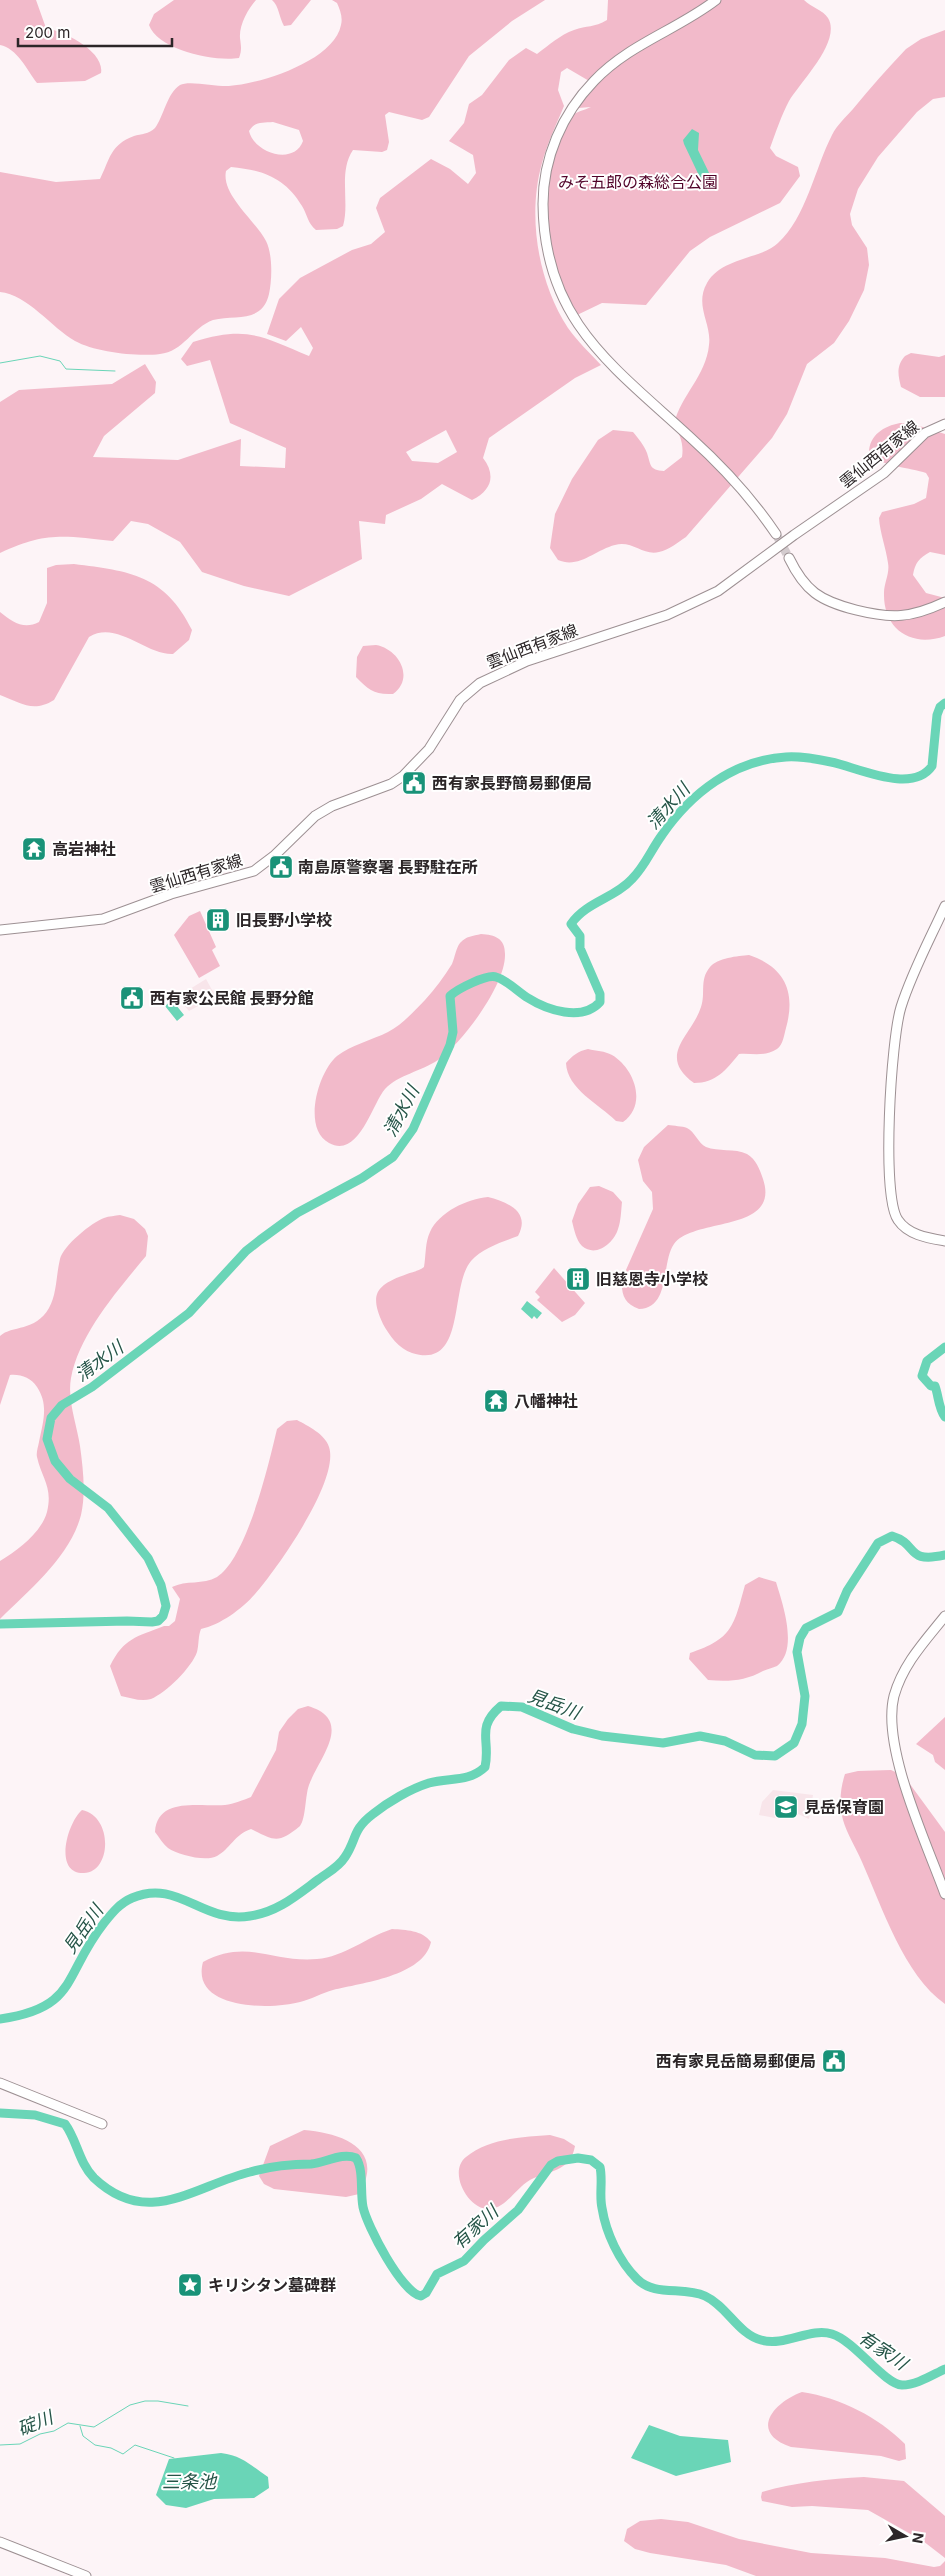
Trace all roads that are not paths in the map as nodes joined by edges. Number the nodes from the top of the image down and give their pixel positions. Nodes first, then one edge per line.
1 (716, 0) edge
2 (945, 424) edge
3 (776, 534) tunnel mouth
4 (789, 558) tunnel mouth
5 (945, 602) edge
6 (945, 906) edge
7 (0, 930) edge
8 (945, 1241) edge
9 (945, 1616) edge
10 (945, 1894) edge
11 (0, 2084) edge
12 (102, 2124) dead end
13 (0, 2542) edge
14 (86, 2576) edge

1 - 3 street
2 - 7 street, 雲仙西有家線
4 - 5 street
6 - 8 street
9 - 10 street
11 - 12 street
13 - 14 street

